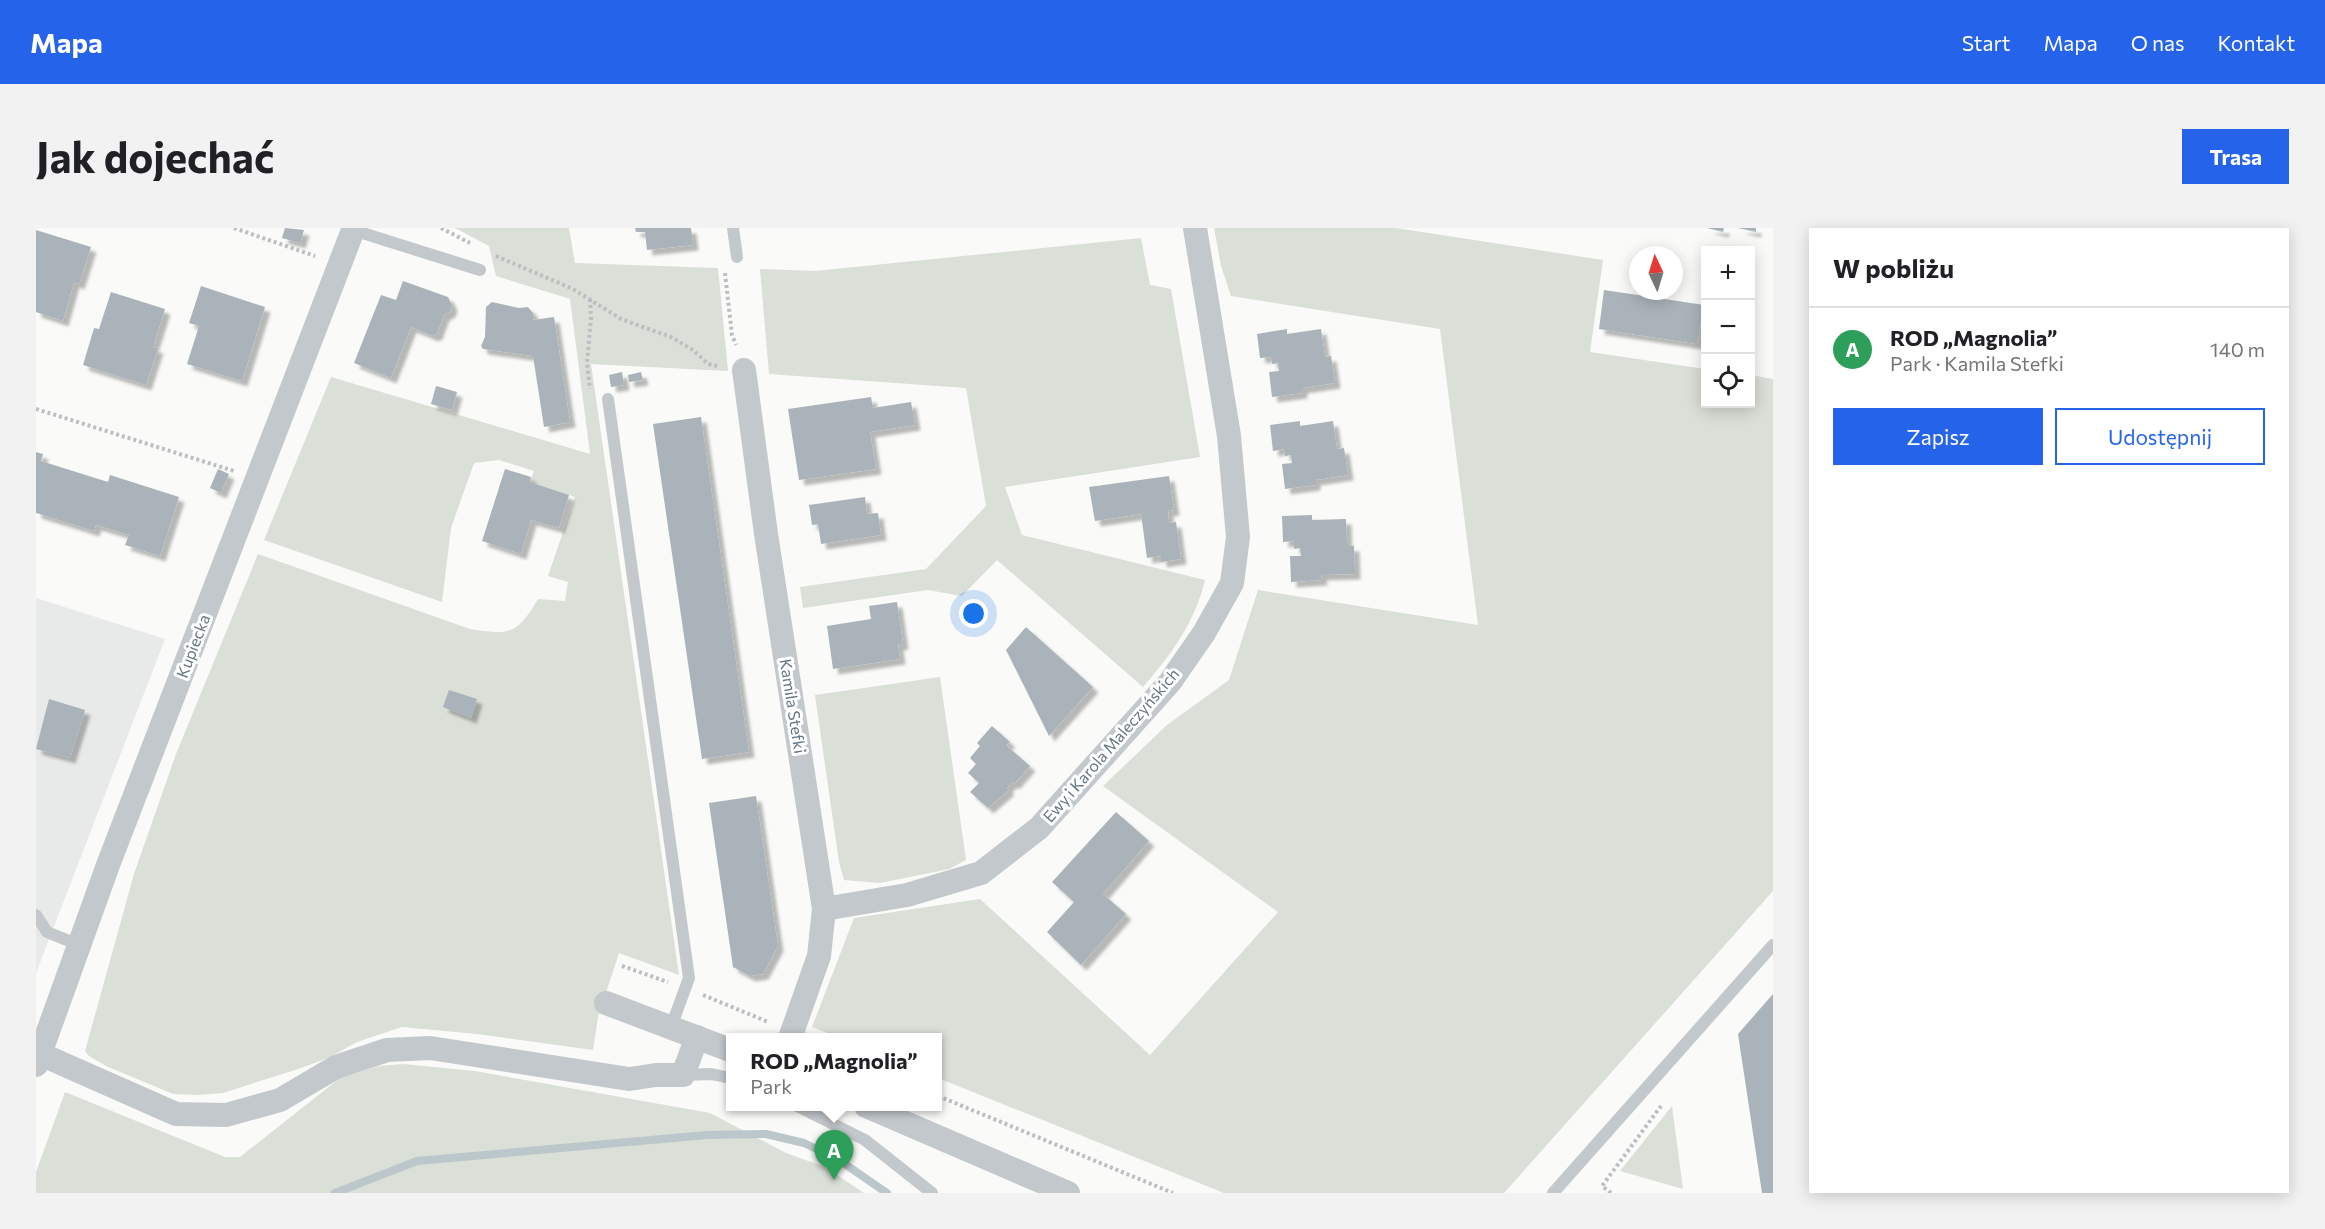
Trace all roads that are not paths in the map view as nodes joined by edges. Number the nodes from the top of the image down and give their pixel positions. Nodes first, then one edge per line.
1 (733, 228) edge
2 (1195, 228) edge
3 (353, 229) edge
4 (737, 257) dead end
5 (480, 270) dead end
6 (744, 370) road end
7 (608, 399) road end
8 (824, 909) junction
9 (36, 915) edge
10 (79, 945) junction
11 (1773, 945) edge
12 (606, 1003) dead end
13 (672, 1027) junction
14 (792, 1033) edge
15 (697, 1037) junction
16 (726, 1048) edge
17 (38, 1060) edge
18 (683, 1075) junction
19 (726, 1077) edge
20 (805, 1111) edge
21 (875, 1111) edge
22 (932, 1193) edge
23 (1068, 1193) edge
24 (1553, 1193) edge

1 - 4 lane
2 - 8 street, Ewy i Karola Maleczyńskich
3 - 5 lane
3 - 10 street, Kupiecka
6 - 8 street, Kamila Stefki
7 - 13 lane
8 - 14 street, Kamila Stefki
9 - 10 lane
10 - 17 street, Kupiecka
11 - 24 lane
12 - 13 street
13 - 15 street
15 - 16 street
15 - 18 street
17 - 18 street
18 - 19 lane
20 - 22 lane
21 - 23 street

